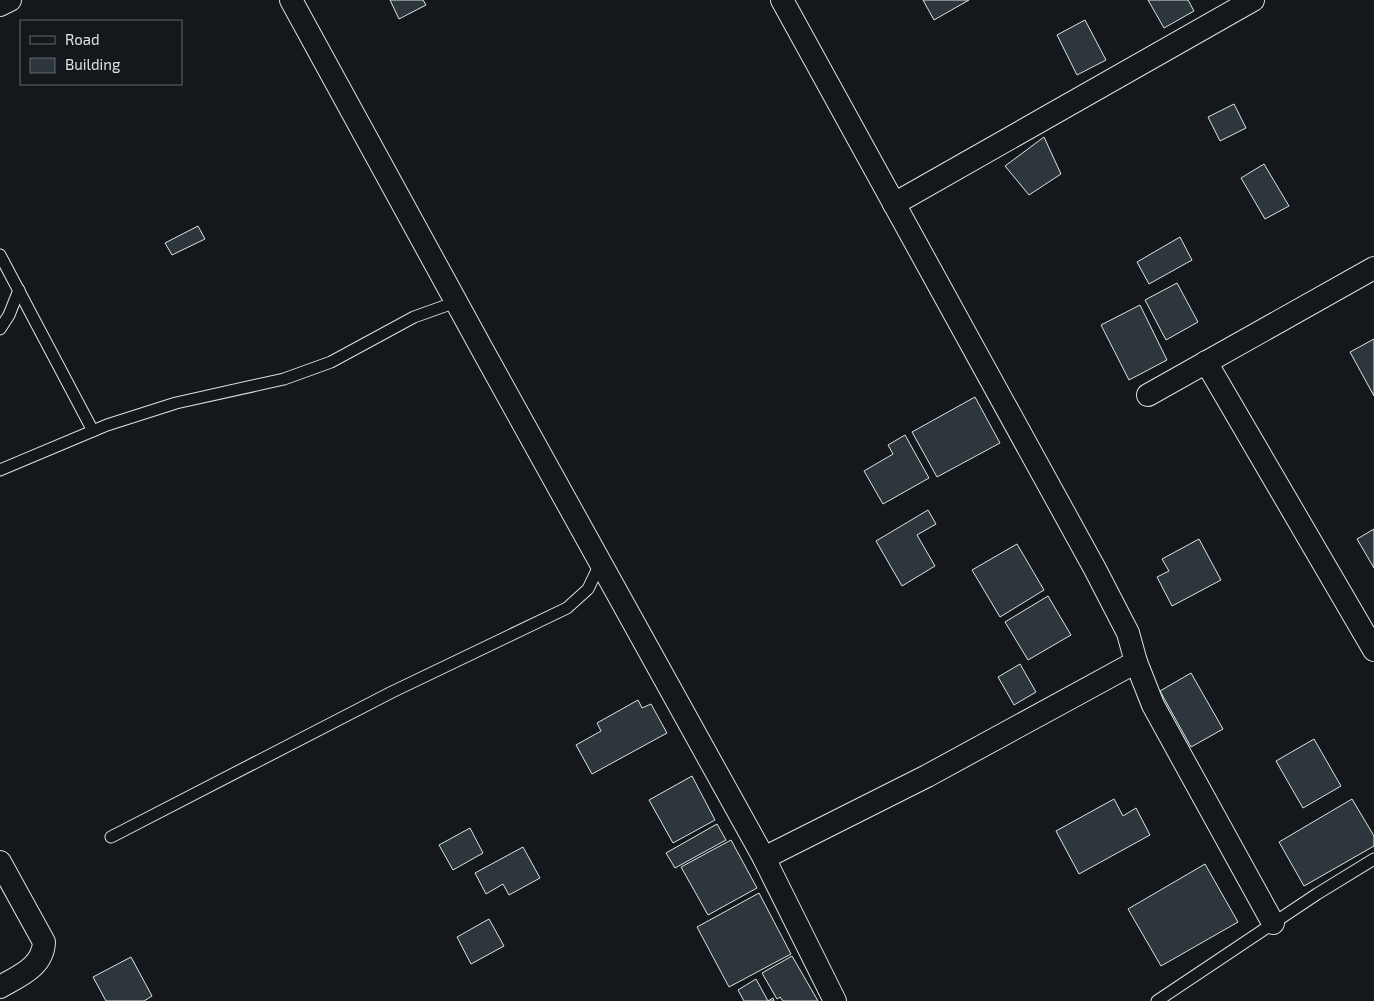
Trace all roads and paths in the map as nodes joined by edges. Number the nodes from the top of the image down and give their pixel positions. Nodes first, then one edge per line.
1 (10, 0) edge
2 (291, 0) edge
3 (782, 0) edge
4 (1253, 0) edge
5 (0, 5) edge
6 (894, 204) junction
7 (0, 255) edge
8 (1374, 268) edge
9 (19, 290) junction
10 (456, 302) junction
11 (0, 329) edge
12 (1206, 362) junction
13 (1148, 395) dead end
14 (94, 431) junction
15 (0, 470) edge
16 (600, 564) junction
17 (1374, 650) edge
18 (1136, 662) junction
19 (111, 837) dead end
20 (764, 858) junction
21 (1374, 859) edge
22 (0, 862) edge
23 (1273, 923) junction
24 (0, 987) edge
25 (835, 1001) edge
26 (1157, 1001) edge

1 - 5 street
2 - 10 street
3 - 6 street
4 - 6 street
6 - 18 street
7 - 9 lane
8 - 12 street
9 - 11 lane
9 - 14 lane
10 - 14 lane
10 - 16 street
12 - 13 street
12 - 17 street
14 - 15 lane
16 - 19 lane
16 - 20 street
18 - 20 street
18 - 23 street
20 - 25 street
21 - 23 lane
22 - 24 street
23 - 26 lane

